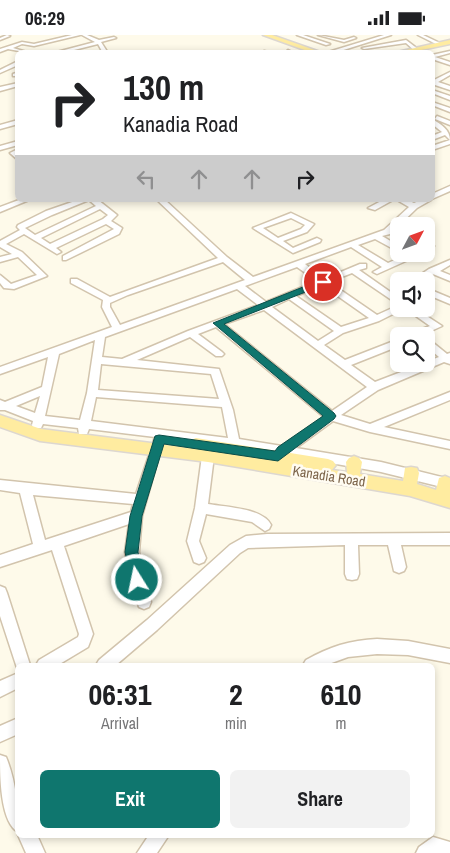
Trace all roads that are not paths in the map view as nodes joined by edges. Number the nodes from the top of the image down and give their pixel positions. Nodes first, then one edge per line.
1 (55, 35) edge
2 (78, 35) edge
3 (266, 35) edge
4 (298, 35) edge
5 (320, 35) edge
6 (343, 35) edge
7 (385, 35) edge
8 (405, 35) edge
9 (420, 35) edge
10 (8, 36) edge
11 (87, 36) edge
12 (330, 36) edge
13 (42, 37) dead end
14 (114, 38) dead end
15 (0, 39) edge
16 (24, 41) junction
17 (98, 42) junction
18 (406, 42) junction
19 (450, 42) edge
20 (440, 44) junction
21 (34, 45) junction
22 (8, 47) junction
23 (49, 47) junction
24 (343, 48) junction
25 (16, 49) junction
26 (414, 49) junction
27 (19, 50) edge
28 (38, 50) edge
29 (67, 50) edge
30 (105, 50) edge
31 (311, 50) edge
32 (337, 50) edge
33 (350, 50) joint
34 (410, 50) edge
35 (0, 51) edge
36 (448, 54) edge
37 (435, 56) edge
38 (0, 57) edge
39 (435, 57) edge
40 (443, 61) junction
41 (3, 63) dead end
42 (15, 64) edge
43 (450, 64) edge
44 (15, 65) edge
45 (435, 65) edge
46 (0, 72) edge
47 (450, 73) edge
48 (15, 76) edge
49 (435, 81) edge
50 (0, 82) edge
51 (435, 83) edge
52 (15, 85) edge
53 (450, 88) edge
54 (0, 89) edge
55 (435, 92) edge
56 (450, 97) edge
57 (435, 105) edge
58 (450, 110) edge
59 (437, 121) edge
60 (15, 123) edge
61 (450, 123) edge
62 (9, 125) junction
63 (0, 127) edge
64 (15, 129) edge
65 (448, 135) edge
66 (435, 137) edge
67 (15, 144) edge
68 (435, 146) edge
69 (0, 148) edge
70 (450, 188) edge
71 (435, 196) edge
72 (20, 202) edge
73 (80, 202) edge
74 (96, 202) edge
75 (163, 202) edge
76 (385, 202) edge
77 (405, 202) edge
78 (423, 202) edge
79 (101, 206) junction
80 (414, 206) junction
81 (372, 209) dead end
82 (0, 210) edge
83 (106, 221) junction
84 (303, 230) junction
85 (24, 231) junction
86 (376, 236) junction
87 (35, 238) junction
88 (277, 241) junction
89 (319, 241) junction
90 (0, 244) edge
91 (352, 245) junction
92 (390, 245) edge
93 (51, 247) junction
94 (334, 252) junction
95 (19, 254) junction
96 (224, 259) junction
97 (0, 260) edge
98 (450, 262) edge
99 (395, 263) edge
100 (300, 265) junction
101 (363, 266) dead end
102 (388, 267) junction
103 (353, 270) junction
104 (432, 271) joint
105 (377, 272) dead end
106 (0, 278) edge
107 (450, 278) edge
108 (74, 281) dead end
109 (252, 281) junction
110 (323, 282) junction
111 (132, 283) dead end
112 (238, 285) junction
113 (289, 295) junction
114 (435, 295) edge
115 (390, 296) edge
116 (107, 299) junction
117 (450, 301) edge
118 (264, 306) junction
119 (390, 312) edge
120 (424, 317) edge
121 (376, 319) junction
122 (218, 323) junction
123 (434, 327) edge
124 (118, 328) junction
125 (340, 331) junction
126 (191, 333) junction
127 (101, 335) junction
128 (318, 345) junction
129 (390, 346) edge
130 (435, 348) edge
131 (54, 352) junction
132 (218, 355) dead end
133 (448, 358) edge
134 (98, 360) junction
135 (124, 361) junction
136 (345, 364) junction
137 (0, 371) edge
138 (374, 387) junction
139 (47, 389) junction
140 (92, 393) junction
141 (450, 396) edge
142 (224, 403) junction
143 (1, 408) edge
144 (330, 416) junction
145 (0, 421) edge
146 (38, 422) junction
147 (84, 428) junction
148 (370, 428) junction
149 (193, 440) junction
150 (158, 443) junction
151 (450, 445) edge
152 (234, 446) junction
153 (280, 453) junction
154 (208, 456) junction
155 (0, 485) edge
156 (25, 489) junction
157 (448, 490) edge
158 (142, 500) junction
159 (201, 508) junction
160 (136, 516) junction
161 (265, 525) dead end
162 (394, 539) junction
163 (450, 539) edge
164 (351, 540) junction
165 (58, 544) junction
166 (40, 547) junction
167 (199, 558) dead end
168 (0, 561) edge
169 (398, 567) dead end
170 (352, 573) dead end
171 (0, 593) edge
172 (144, 602) dead end
173 (450, 656) edge
174 (21, 663) edge
175 (47, 663) edge
176 (106, 663) edge
177 (315, 663) edge
178 (15, 682) edge
179 (0, 689) edge
180 (15, 727) edge
181 (0, 733) edge
182 (0, 763) edge
183 (15, 818) edge
184 (28, 838) edge
185 (158, 838) edge
186 (450, 851) edge
187 (36, 853) edge
188 (146, 853) edge
189 (425, 853) edge

1 - 16 street
2 - 21 street
3 - 31 main road
4 - 24 street
5 - 12 street
6 - 12 street
7 - 24 street
8 - 18 street
9 - 20 street
10 - 15 street
11 - 17 street
11 - 23 street
13 - 16 street
14 - 17 street
16 - 21 street
16 - 22 street
17 - 29 street
17 - 30 street
18 - 26 street
18 - 33 street
19 - 20 main road
20 - 26 main road
21 - 23 street
22 - 25 street
22 - 35 street
23 - 28 street
24 - 32 street
24 - 33 street
25 - 27 street
25 - 38 street
26 - 34 main road
36 - 37 street
39 - 40 street
40 - 43 street
40 - 45 street
41 - 42 street
44 - 46 street
47 - 49 street
48 - 50 street
51 - 53 street
52 - 54 street
55 - 56 street
57 - 58 street
59 - 61 street
59 - 65 street
60 - 62 street
62 - 63 street
62 - 64 street
65 - 66 street
65 - 68 street
67 - 69 street
70 - 71 street
72 - 82 street
73 - 85 street
74 - 79 street
75 - 96 street
76 - 81 street
77 - 80 street
78 - 80 street
79 - 83 street
79 - 87 street
80 - 86 street
83 - 93 street
83 - 93 street
84 - 88 street
84 - 88 street
84 - 89 street
85 - 87 street
85 - 90 street
86 - 91 street
86 - 92 street
87 - 93 street
88 - 89 street
89 - 94 street
90 - 95 street
91 - 94 street
91 - 102 street
94 - 100 street
95 - 97 street
95 - 106 street
96 - 109 street
96 - 116 street
98 - 104 street
99 - 102 street
100 - 109 street
100 - 110 street
101 - 103 street
102 - 105 street
103 - 110 street
103 - 115 street
104 - 107 street
108 - 116 street
109 - 112 street
110 - 113 street
110 - 121 street
111 - 116 street
112 - 118 street
112 - 124 street
113 - 118 street
113 - 125 street
114 - 117 street
116 - 124 street
118 - 122 street
118 - 128 street
119 - 121 street
120 - 123 street
121 - 125 street
122 - 126 street
122 - 144 street
124 - 127 street
125 - 128 street
126 - 132 street
126 - 135 street
127 - 131 street
127 - 134 street
128 - 136 street
129 - 136 street
130 - 133 street
131 - 137 street
131 - 139 street
133 - 138 street
134 - 135 street
134 - 140 street
135 - 142 street
136 - 138 street
138 - 144 street
139 - 143 street
139 - 146 street
140 - 142 street
140 - 147 street
141 - 148 street
142 - 152 street
143 - 146 main road, Kanadia Road
144 - 148 street
144 - 153 street
145 - 150 main road, Kanadia Road
146 - 147 main road, Kanadia Road
147 - 149 street
147 - 150 main road, Kanadia Road
148 - 151 street
149 - 150 main road, Kanadia Road
149 - 152 main road, Kanadia Road
150 - 154 main road, Kanadia Road
150 - 158 street
152 - 153 main road, Kanadia Road
153 - 157 main road, Kanadia Road
154 - 157 main road, Kanadia Road
154 - 159 street
155 - 156 street
156 - 158 street
156 - 166 street
158 - 160 street
159 - 161 street
159 - 167 street
160 - 165 street
160 - 172 street
162 - 163 street
162 - 164 street
162 - 169 street
164 - 170 street
164 - 176 street
165 - 166 street
165 - 175 street
166 - 168 street
171 - 174 street
173 - 177 street
178 - 179 street
180 - 181 street
182 - 183 street
184 - 187 street
185 - 188 street
186 - 189 street

